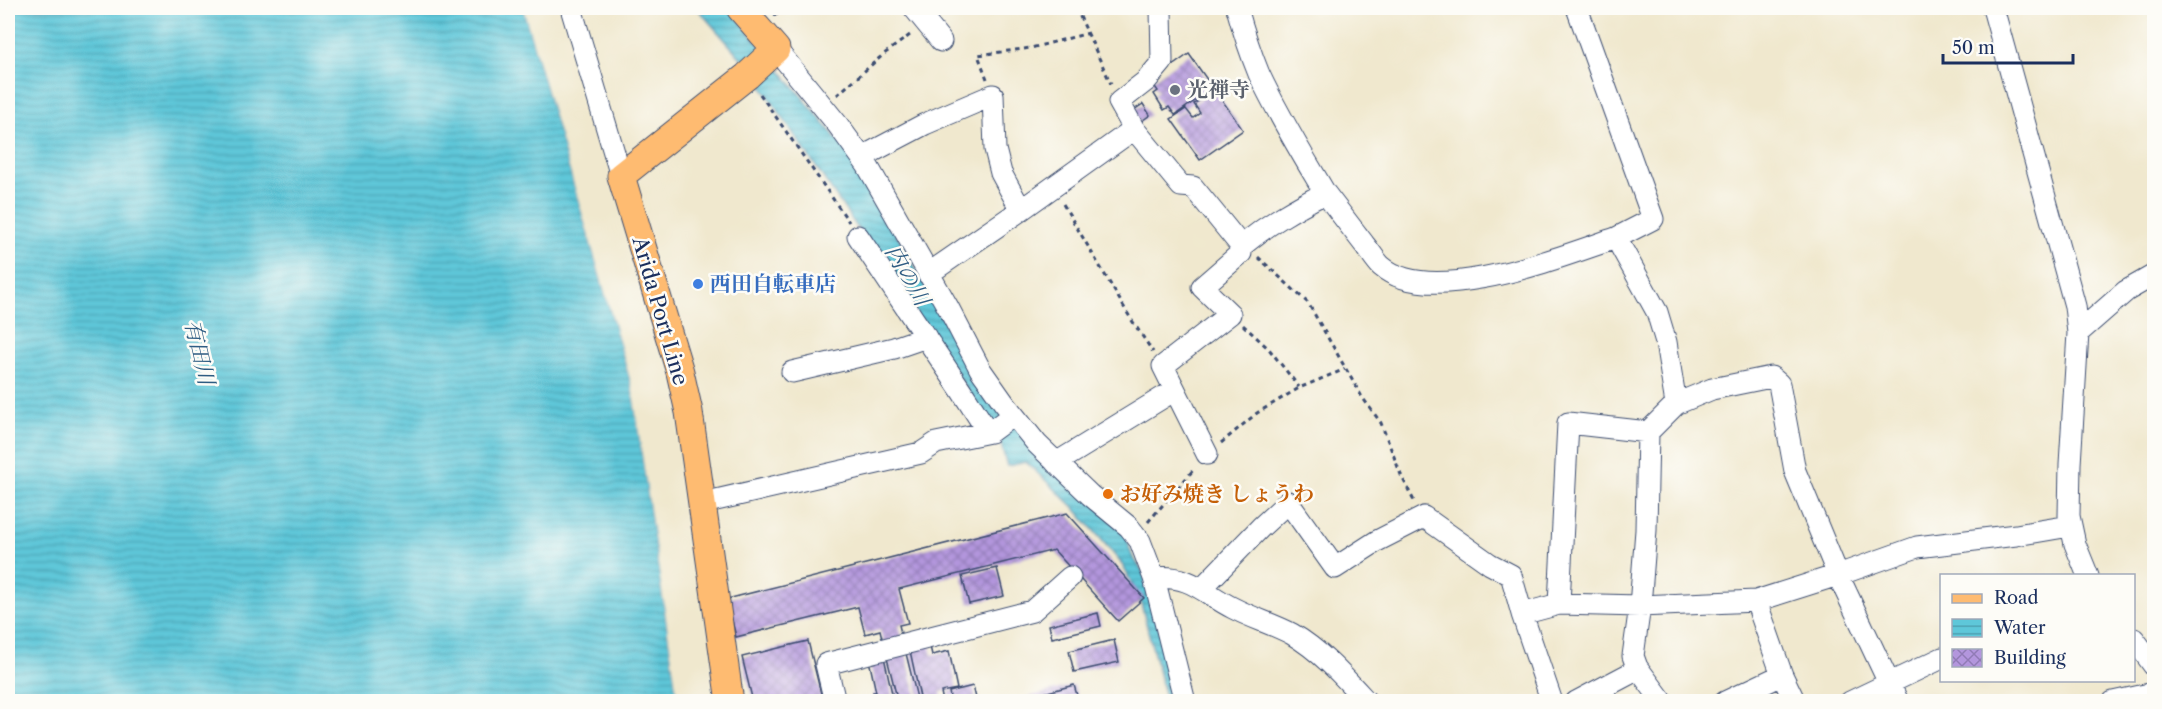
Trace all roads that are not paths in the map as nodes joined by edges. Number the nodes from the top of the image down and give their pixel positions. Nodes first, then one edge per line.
1 (572, 8) edge
2 (740, 8) edge
3 (1161, 8) edge
4 (1237, 8) edge
5 (1577, 8) edge
6 (1993, 8) edge
7 (920, 15) edge
8 (941, 41) dead end
9 (773, 52) junction
10 (1134, 129) junction
11 (862, 157) junction
12 (621, 176) junction
13 (1325, 193) junction
14 (1021, 210) junction
15 (858, 236) road end
16 (1616, 238) junction
17 (1242, 245) junction
18 (928, 274) junction
19 (2154, 275) edge
20 (2078, 333) junction
21 (926, 337) junction
22 (792, 372) dead end
23 (1174, 390) junction
24 (1676, 404) junction
25 (1012, 417) junction
26 (989, 432) junction
27 (1648, 432) junction
28 (1207, 454) road end
29 (1056, 463) junction
30 (703, 503) junction
31 (2070, 526) junction
32 (2087, 574) edge
33 (1838, 575) junction
34 (1070, 577) dead end
35 (1154, 578) junction
36 (1202, 588) junction
37 (1756, 601) junction
38 (1559, 604) junction
39 (1640, 606) junction
40 (1522, 614) junction
41 (2135, 642) edge
42 (1940, 659) edge
43 (2154, 666) edge
44 (1637, 668) junction
45 (1782, 675) junction
46 (1893, 692) edge
47 (2154, 693) edge
48 (730, 702) edge
49 (835, 702) edge
50 (1185, 702) edge
51 (1367, 702) edge
52 (1552, 702) edge
53 (1576, 702) edge
54 (1663, 702) edge
55 (1725, 702) edge
56 (1795, 702) edge
57 (1851, 702) edge
58 (2113, 702) edge

1 - 12 street
2 - 9 main road
3 - 10 street
4 - 13 street
5 - 16 street
6 - 20 street
7 - 8 street
9 - 11 street
9 - 12 main road
10 - 14 street
10 - 17 street
11 - 14 street
11 - 18 street
12 - 30 main road, Arida Port Line
13 - 16 street
13 - 17 street
14 - 18 street
15 - 21 street
16 - 24 street
17 - 23 street
18 - 25 street
19 - 20 street
20 - 31 street
21 - 22 street
21 - 26 street
23 - 28 street
23 - 29 street
24 - 27 street
24 - 33 street
25 - 26 street
25 - 29 street
26 - 30 street
27 - 38 street
27 - 39 street
29 - 35 street
30 - 48 main road, Arida Port Line
31 - 32 street
31 - 33 street
33 - 37 street
33 - 46 street
34 - 49 street
35 - 36 street
35 - 50 street
36 - 40 street
36 - 51 street
37 - 39 street
37 - 45 street
38 - 39 street
38 - 40 street
39 - 44 street
40 - 52 street
41 - 43 street
42 - 46 street
44 - 53 street
44 - 54 street
45 - 55 street
45 - 56 street
46 - 57 street
47 - 58 street

